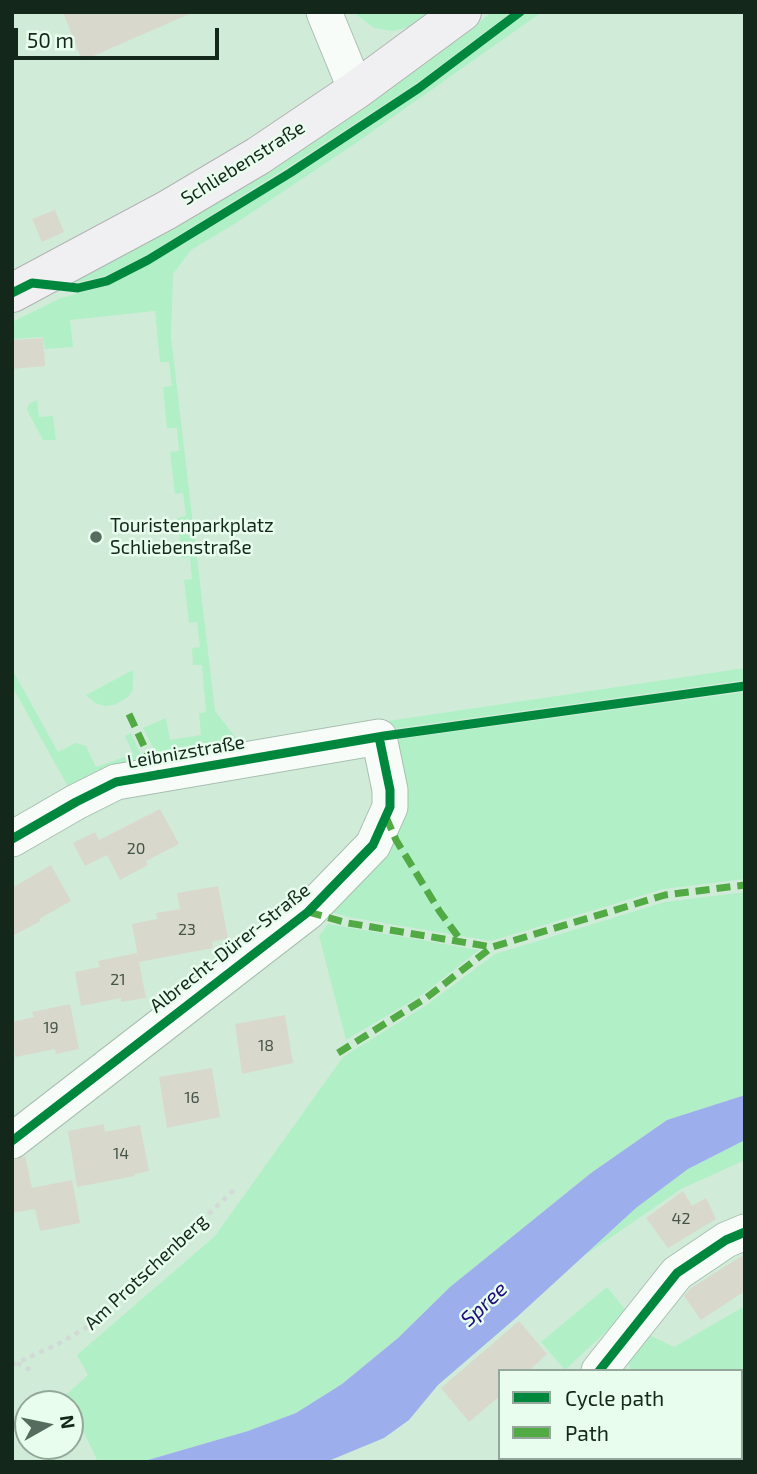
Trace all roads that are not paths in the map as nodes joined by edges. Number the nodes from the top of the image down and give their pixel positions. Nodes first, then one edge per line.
1 (324, 12) edge
2 (462, 12) edge
3 (356, 90) junction
4 (12, 293) edge
5 (379, 737) joint
6 (12, 839) edge
7 (12, 1141) edge
8 (745, 1232) edge
9 (601, 1369) edge

1 - 3 street
2 - 3 main road, Schliebenstraße
3 - 4 main road, Schliebenstraße
5 - 6 street, Leibnizstraße
5 - 7 street, Albrecht-Dürer-Straße
8 - 9 street

